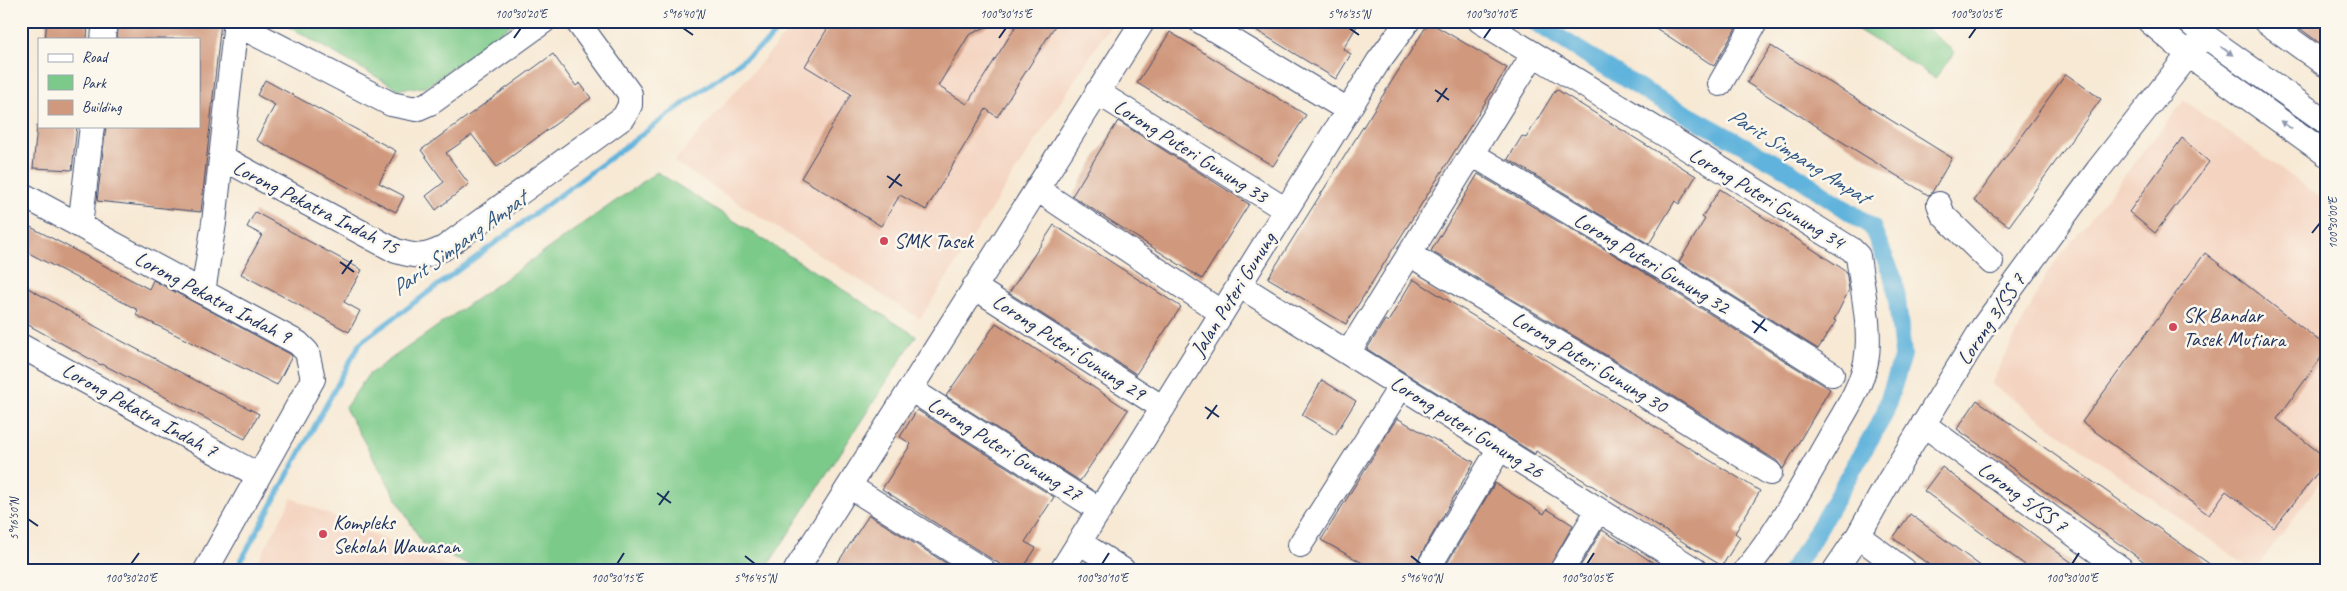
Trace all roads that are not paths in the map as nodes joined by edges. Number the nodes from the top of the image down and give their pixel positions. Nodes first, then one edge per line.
1 (105, 21) edge
2 (544, 21) edge
3 (577, 21) edge
4 (1142, 21) edge
5 (1200, 21) edge
6 (1408, 21) edge
7 (1480, 21) edge
8 (1756, 21) edge
9 (2149, 21) edge
10 (2265, 21) edge
11 (236, 22) edge
12 (2196, 28) edge
13 (103, 38) edge
14 (1533, 55) junction
15 (2188, 55) junction
16 (2326, 65) edge
17 (1720, 84) dead end
18 (1097, 92) junction
19 (1348, 110) junction
20 (2326, 122) edge
21 (92, 128) edge
22 (1472, 154) junction
23 (2326, 154) edge
24 (221, 157) junction
25 (1037, 189) junction
26 (21, 194) edge
27 (1939, 204) dead end
28 (1286, 210) junction
29 (80, 226) junction
30 (1409, 254) junction
31 (1991, 262) dead end
32 (1240, 285) junction
33 (974, 287) junction
34 (203, 292) junction
35 (1222, 313) junction
36 (21, 346) edge
37 (1348, 353) junction
38 (1832, 374) dead end
39 (1401, 386) junction
40 (910, 389) junction
41 (1163, 408) junction
42 (1923, 424) junction
43 (1500, 448) junction
44 (1770, 472) dead end
45 (258, 475) junction
46 (849, 486) junction
47 (1100, 510) junction
48 (1598, 510) junction
49 (1858, 536) junction
50 (1080, 542) junction
51 (1300, 545) dead end
52 (206, 570) edge
53 (796, 570) edge
54 (983, 570) edge
55 (1062, 570) edge
56 (1123, 570) edge
57 (1427, 570) edge
58 (1562, 570) edge
59 (1695, 570) edge
60 (1746, 570) edge
61 (1835, 570) edge
62 (1904, 570) edge
63 (2123, 570) edge

1 - 13 street
2 - 11 street
3 - 24 street, Lorong Pekatra Indah 15
4 - 18 street
5 - 19 street
6 - 19 street, Jalan Puteri Gunung
7 - 14 street, Lorong Puteri Gunung 34
8 - 17 street
9 - 15 street
10 - 16 street
11 - 24 street
12 - 15 street, Lorong 3/SS 7
12 -> 20 street
14 - 22 street
14 - 60 street, Lorong Puteri Gunung 34
23 -> 15 street
15 - 42 street, Lorong 3/SS 7
18 - 25 street
18 - 28 street, Lorong Puteri Gunung 33
19 - 28 street, Jalan Puteri Gunung
21 - 29 street
22 - 30 street
22 - 38 street, Lorong Puteri Gunung 32
24 - 34 street
25 - 33 street
25 - 35 street
26 - 29 street, Lorong Pekatra Indah 9
27 - 31 street
28 - 32 street, Jalan Puteri Gunung
29 - 34 street, Lorong Pekatra Indah 9
30 - 37 street
30 - 44 street, Lorong Puteri Gunung 30
32 - 35 street, Jalan Puteri Gunung
32 - 37 street, Lorong puteri Gunung 26
33 - 40 street
33 - 41 street, Lorong Puteri Gunung 29
34 - 45 street, Lorong Pekatra Indah 9
35 - 41 street, Jalan Puteri Gunung
36 - 45 street, Lorong Pekatra Indah 7
37 - 39 street, Lorong puteri Gunung 26
39 - 43 street, Lorong puteri Gunung 26
39 - 51 street
40 - 46 street
40 - 47 street, Lorong Puteri Gunung 27
41 - 47 street, Jalan Puteri Gunung
42 - 49 street, Lorong 3/SS 7
42 - 63 street, Lorong 5/SS 7
43 - 48 street, Lorong puteri Gunung 26
43 - 57 street
45 - 52 street, Lorong Pekatra Indah 9
46 - 53 street
46 - 54 street
47 - 50 street, Jalan Puteri Gunung
48 - 58 street
48 - 59 street, Lorong puteri Gunung 26
49 - 61 street, Lorong 3/SS 7
49 - 62 street
50 - 55 street, Jalan Puteri Gunung
50 - 56 street

